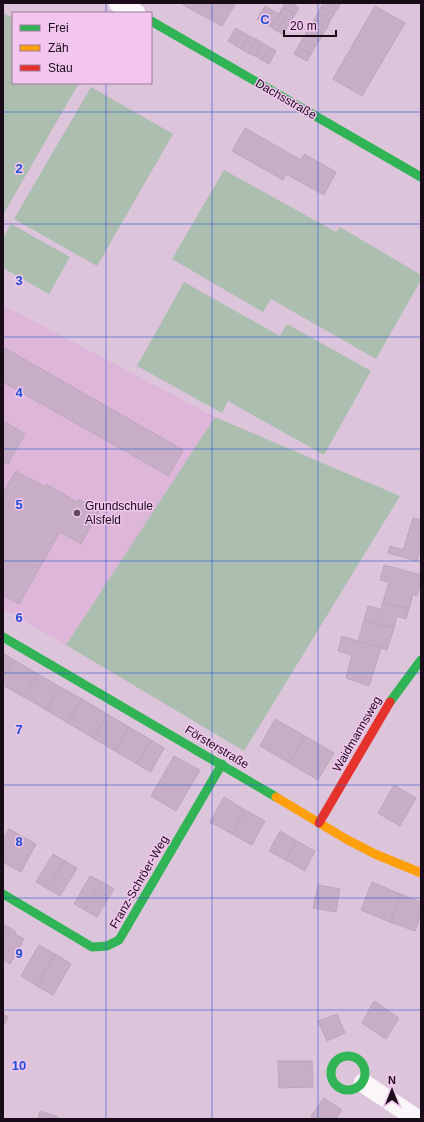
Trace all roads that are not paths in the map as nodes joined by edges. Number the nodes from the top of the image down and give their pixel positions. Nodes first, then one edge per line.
1 (118, 3) edge
2 (134, 12) edge
3 (152, 23) edge
4 (421, 177) edge
5 (3, 637) edge
6 (421, 660) edge
7 (222, 764) junction
8 (319, 823) junction
9 (421, 873) edge
10 (3, 894) edge
11 (363, 1082) dead end
12 (417, 1119) edge

1 - 2 street
3 - 4 street, Dachsstraße
5 - 7 street, Försterstraße
6 - 8 street, Waidmannsweg
7 - 8 street, Försterstraße
7 - 10 street, Franz-Schröer-Weg
8 - 9 street, Försterstraße
11 - 12 street

